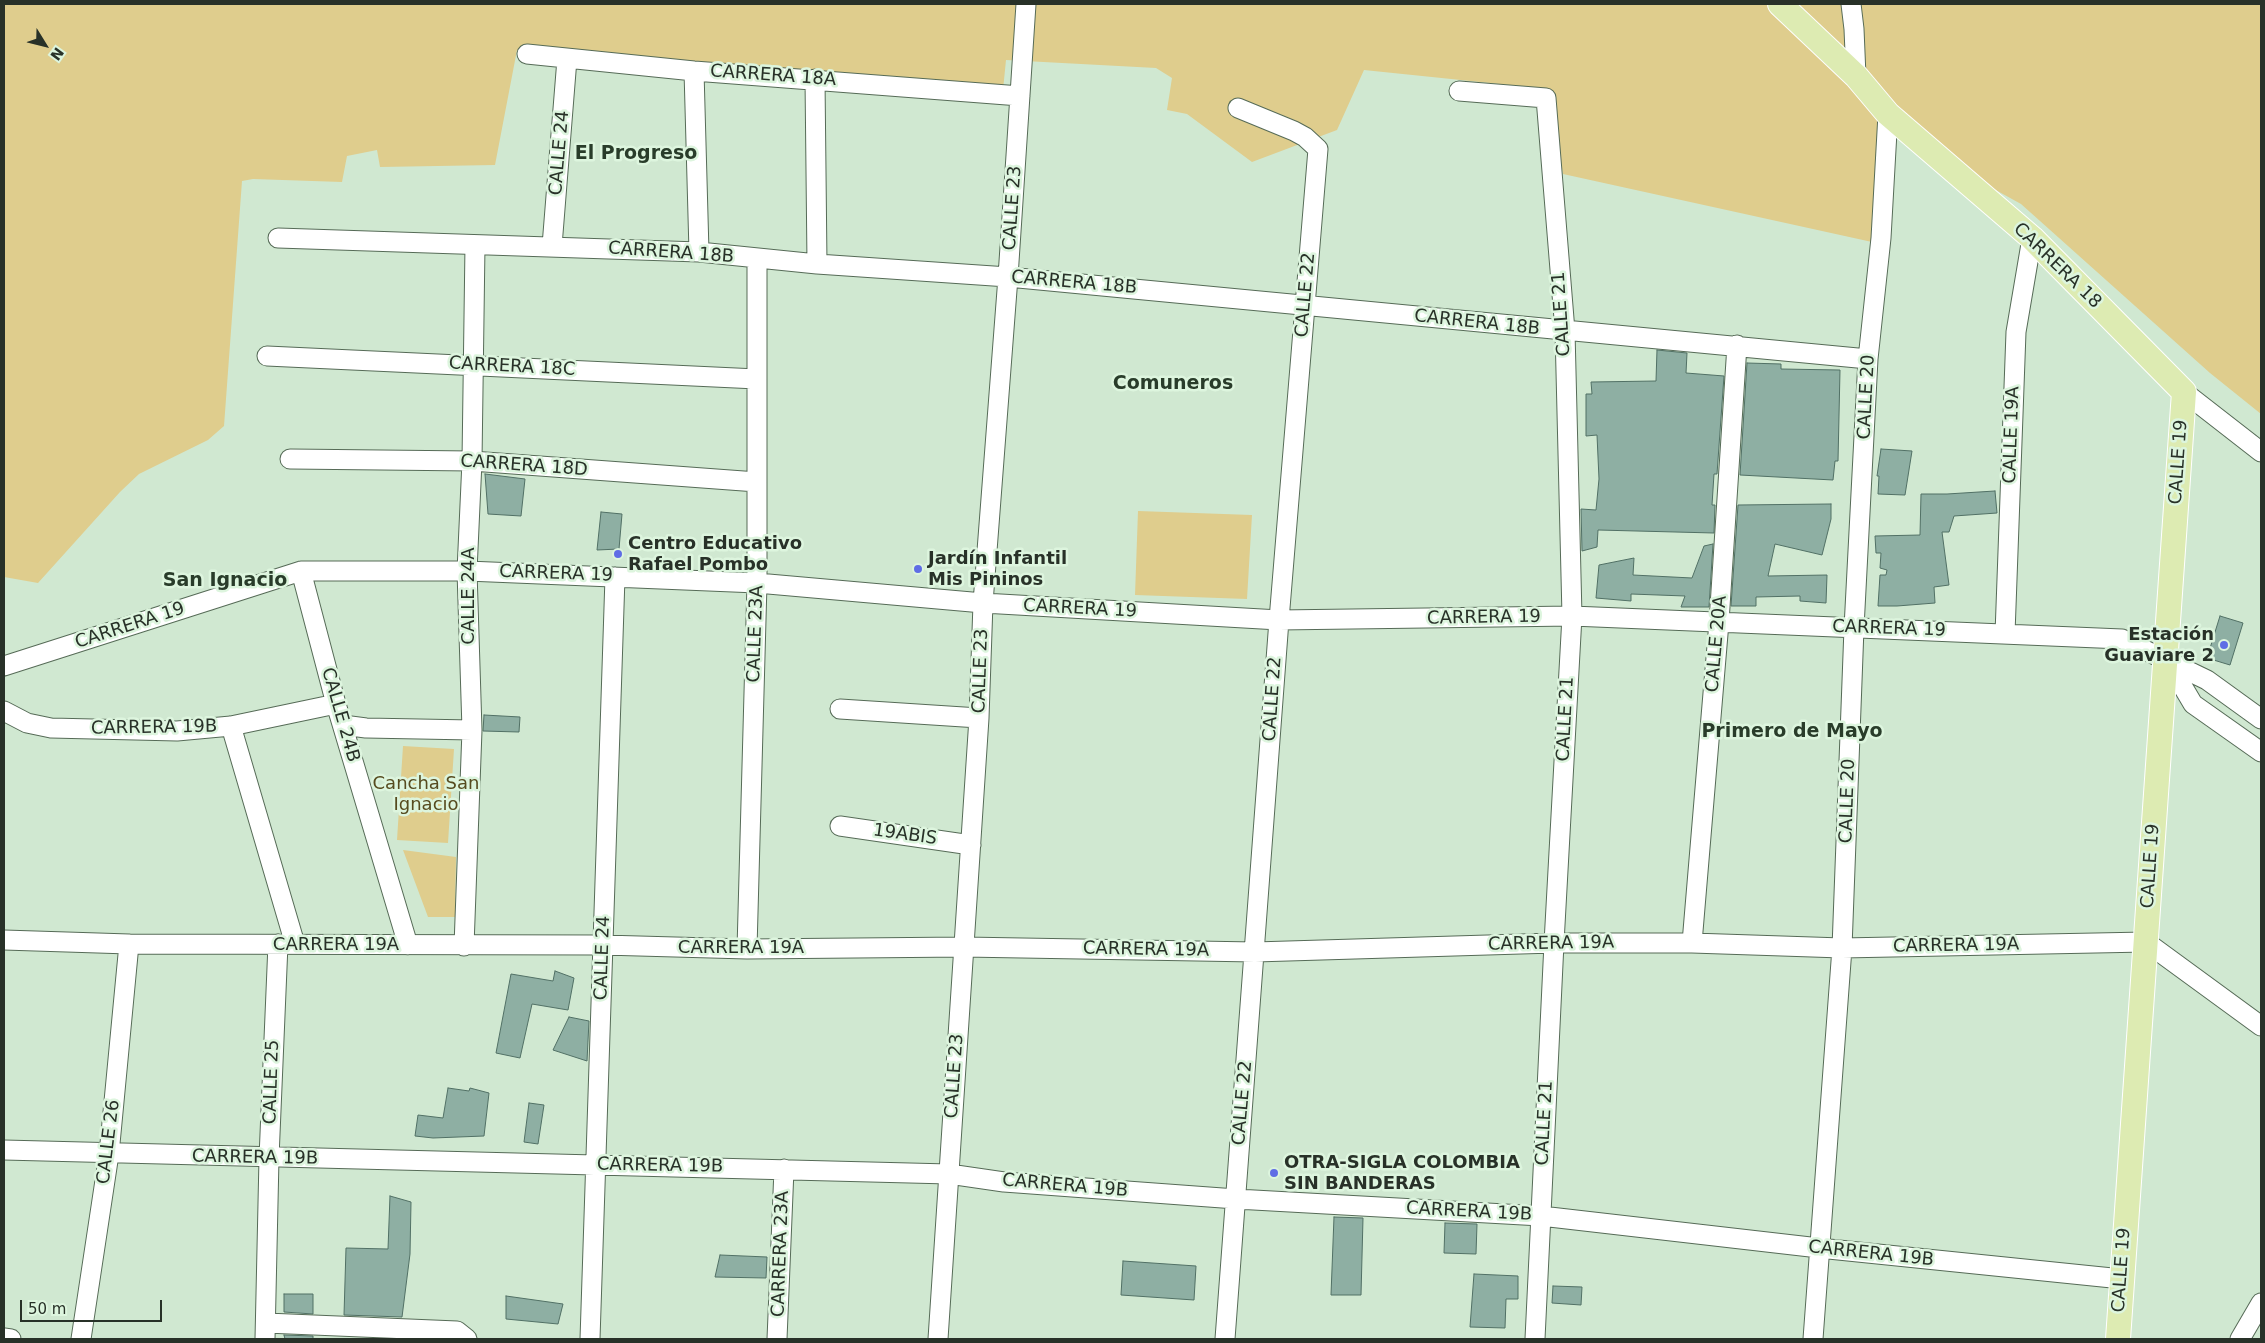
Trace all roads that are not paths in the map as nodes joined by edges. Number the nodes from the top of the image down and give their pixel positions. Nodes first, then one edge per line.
1 (1026, 4) edge
2 (1780, 4) edge
3 (1851, 4) edge
4 (527, 54) dead end
5 (567, 59) junction
6 (694, 70) junction
7 (1856, 76) junction
8 (815, 79) junction
9 (1459, 91) dead end
10 (1020, 96) junction
11 (1238, 108) dead end
12 (1888, 114) junction
13 (278, 238) dead end
14 (2032, 238) junction
15 (475, 245) junction
16 (552, 246) junction
17 (699, 252) junction
18 (757, 259) junction
19 (817, 264) junction
20 (1008, 276) junction
21 (1306, 306) junction
22 (1565, 332) junction
23 (1738, 345) junction
24 (267, 356) dead end
25 (1868, 359) junction
26 (474, 365) junction
27 (757, 379) junction
28 (2184, 392) junction
29 (2261, 452) edge
30 (290, 459) dead end
31 (472, 461) junction
32 (757, 482) junction
33 (301, 570) junction
34 (467, 570) junction
35 (616, 577) junction
36 (757, 583) junction
37 (983, 603) junction
38 (1572, 616) junction
39 (1279, 620) junction
40 (1719, 622) junction
41 (1854, 628) junction
42 (2005, 634) junction
43 (2167, 660) junction
44 (4, 666) edge
45 (336, 704) junction
46 (840, 709) dead end
47 (4, 711) edge
48 (979, 718) junction
49 (2261, 719) edge
50 (342, 725) junction
51 (231, 726) junction
52 (472, 730) junction
53 (2261, 752) edge
54 (840, 826) dead end
55 (970, 845) junction
56 (4, 941) edge
57 (2146, 942) junction
58 (1554, 943) junction
59 (1692, 943) junction
60 (129, 944) junction
61 (287, 944) junction
62 (408, 945) junction
63 (603, 945) junction
64 (464, 946) junction
65 (964, 946) junction
66 (1842, 948) junction
67 (747, 949) junction
68 (1255, 952) junction
69 (2261, 1026) edge
70 (4, 1150) edge
71 (109, 1154) junction
72 (269, 1158) junction
73 (596, 1165) junction
74 (784, 1169) junction
75 (949, 1174) junction
76 (1236, 1199) junction
77 (1541, 1216) junction
78 (1819, 1248) junction
79 (2122, 1279) junction
80 (2261, 1303) edge
81 (266, 1331) edge
82 (4, 1338) edge
83 (12, 1339) edge
84 (81, 1339) edge
85 (466, 1339) edge
86 (590, 1339) edge
87 (777, 1339) edge
88 (938, 1339) edge
89 (1225, 1339) edge
90 (1535, 1339) edge
91 (1813, 1339) edge
92 (2118, 1339) edge
93 (2240, 1339) edge

1 - 10 street, CALLE 23
2 - 7 main road, CARRERA 18
3 - 7 street
4 - 5 street, CARRERA 18A
5 - 6 street, CARRERA 18A
5 - 16 street, CALLE 24
6 - 8 street, CARRERA 18A
6 - 17 street
7 - 12 main road, CARRERA 18
8 - 10 street, CARRERA 18A
8 - 19 street
9 - 22 street, CALLE 21
10 - 20 street, CALLE 23
11 - 21 street, CALLE 22
12 - 14 main road, CARRERA 18
12 - 25 street, CALLE 20
13 - 15 street, CARRERA 18B
14 - 28 main road, CARRERA 18
14 - 42 street, CALLE 19A
15 - 16 street, CARRERA 18B
15 - 26 street, CALLE 24A
16 - 17 street, CARRERA 18B
17 - 18 street, CARRERA 18B
18 - 19 street, CARRERA 18B
18 - 27 street, CALLE 23A
19 - 20 street, CARRERA 18B
20 - 21 street, CARRERA 18B
20 - 37 street, CALLE 23
21 - 22 street, CARRERA 18B
21 - 39 street, CALLE 22
22 - 23 street, CARRERA 18B
22 - 38 street, CALLE 21
23 - 25 street, CARRERA 18B
23 - 40 street, CALLE 20A
24 - 26 street, CARRERA 18C
25 - 41 street, CALLE 20
26 - 27 street, CARRERA 18C
26 - 31 street, CALLE 24A
27 - 32 street, CALLE 23A
28 - 29 street, CARRERA 18
28 - 43 main road, CALLE 19
30 - 31 street, CARRERA 18D
31 - 32 street, CARRERA 18D
31 - 34 street, CALLE 24A
32 - 36 street, CALLE 23A
33 - 34 street, CARRERA 19
33 - 44 street, CARRERA 19
33 - 45 street, CALLE 24B
34 - 35 street, CARRERA 19
34 - 52 street, CALLE 24A
35 - 36 street, CARRERA 19
35 - 63 street, CALLE 24
36 - 37 street, CARRERA 19
36 - 67 street, CALLE 23A
37 - 39 street, CARRERA 19
37 - 48 street, CALLE 23
38 - 39 street, CARRERA 19
38 - 40 street, CARRERA 19
38 - 58 street, CALLE 21
39 - 68 street, CALLE 22
40 - 41 street, CARRERA 19
40 - 59 street, CALLE 20A
41 - 42 street, CARRERA 19
41 - 66 street, CALLE 20
42 - 43 street, CARRERA 19
43 - 49 street, CARRERA 19
43 - 53 street
43 - 57 main road, CALLE 19
45 - 50 street, CALLE 24B
45 - 51 street, CARRERA 19B
46 - 48 street
47 - 51 street, CARRERA 19B
48 - 55 street, CALLE 23
50 - 52 street
50 - 62 street, CALLE 24B
51 - 61 street, CALLE 25
52 - 64 street, CALLE 24A
54 - 55 street, 19ABIS
55 - 65 street, CALLE 23
56 - 60 street, CARRERA 19A
57 - 66 street, CARRERA 19A
57 - 69 street
57 - 79 main road, CALLE 19
58 - 59 street, CARRERA 19A
58 - 68 street, CARRERA 19A
58 - 77 street, CALLE 21
59 - 66 street, CARRERA 19A
60 - 61 street, CARRERA 19A
60 - 71 street, CALLE 26
61 - 62 street, CARRERA 19A
61 - 72 street, CALLE 25
62 - 64 street, CARRERA 19A
63 - 64 street, CARRERA 19A
63 - 67 street, CARRERA 19A
63 - 73 street, CALLE 24
65 - 67 street, CARRERA 19A
65 - 68 street, CARRERA 19A
65 - 75 street, CALLE 23
66 - 78 street, CALLE 20
68 - 76 street, CALLE 22
70 - 71 street, CARRERA 19B
71 - 72 street, CARRERA 19B
71 - 84 street, CALLE 26
72 - 73 street, CARRERA 19B
72 - 81 street, CALLE 25
73 - 74 street, CARRERA 19B
73 - 86 street, CALLE 24
74 - 75 street, CARRERA 19B
74 - 87 street, CARRERA 23A
75 - 76 street, CARRERA 19B
75 - 88 street, CALLE 23
76 - 77 street, CARRERA 19B
76 - 89 street, CALLE 22
77 - 78 street, CARRERA 19B
77 - 90 street, CALLE 21
78 - 79 street, CARRERA 19B
78 - 91 street, CALLE 20
79 - 92 main road, CALLE 19
80 - 93 street
81 - 85 street
82 - 83 street

